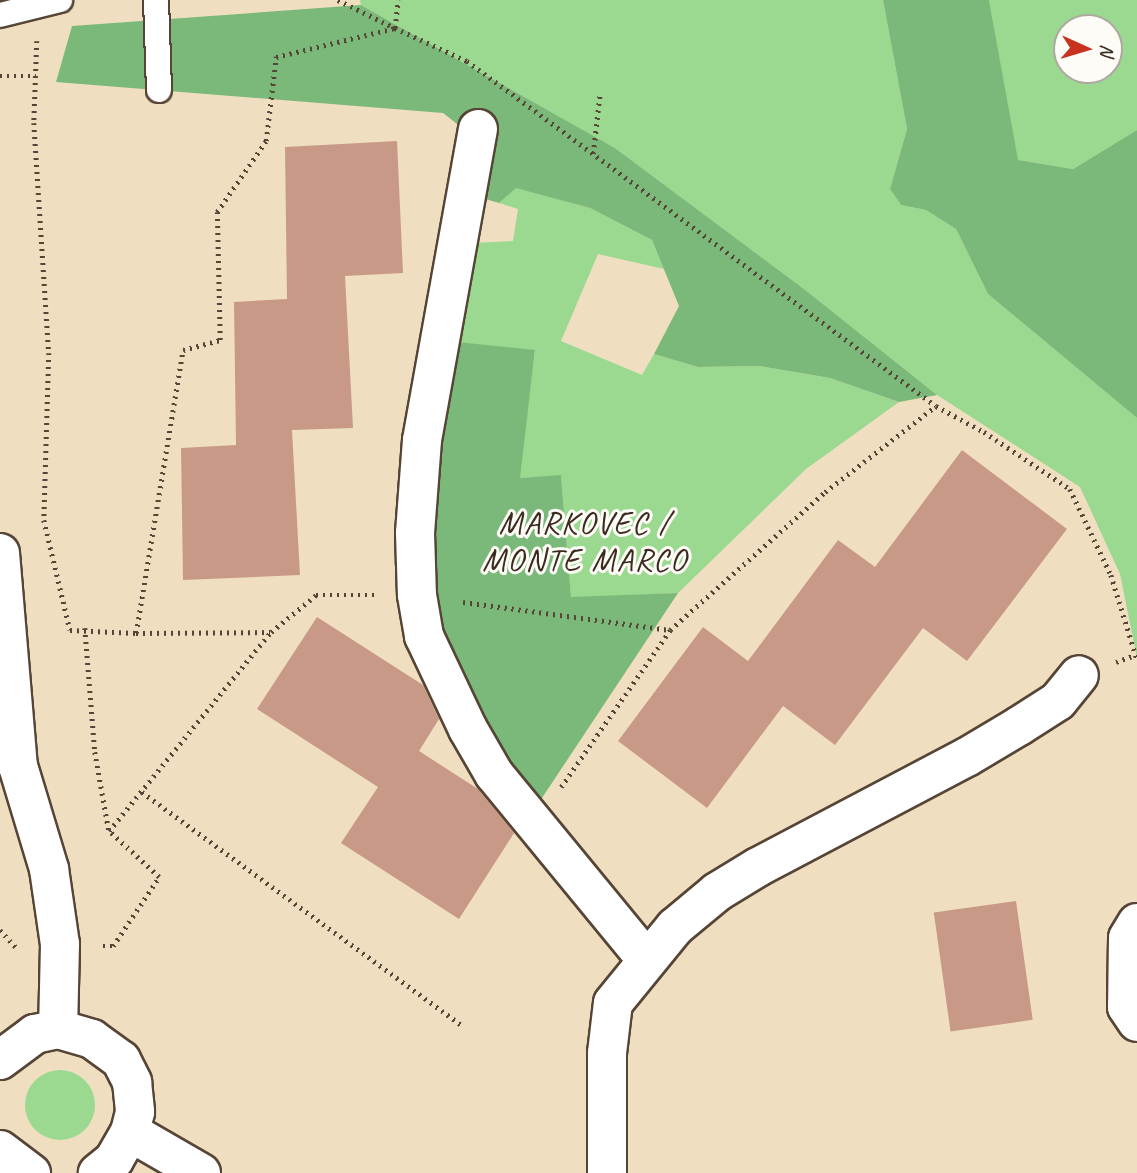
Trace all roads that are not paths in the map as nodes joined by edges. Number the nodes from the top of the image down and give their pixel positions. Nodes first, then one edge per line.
1 (156, 0) edge
2 (47, 3) edge
3 (0, 15) edge
4 (159, 90) dead end
5 (478, 129) dead end
6 (1, 565) edge
7 (1079, 675) dead end
8 (1137, 923) edge
9 (647, 960) junction
10 (1137, 1022) edge
11 (58, 1029) junction
12 (0, 1060) edge
13 (130, 1132) junction
14 (0, 1150) edge
15 (31, 1173) edge
16 (98, 1173) edge
17 (201, 1173) edge
18 (607, 1173) edge

1 - 4 lane
2 - 3 lane
5 - 9 street
6 - 11 street
7 - 9 street
8 - 10 street
9 - 18 street
11 - 12 street
11 - 13 street
13 - 16 street
13 - 17 street
14 - 15 street

